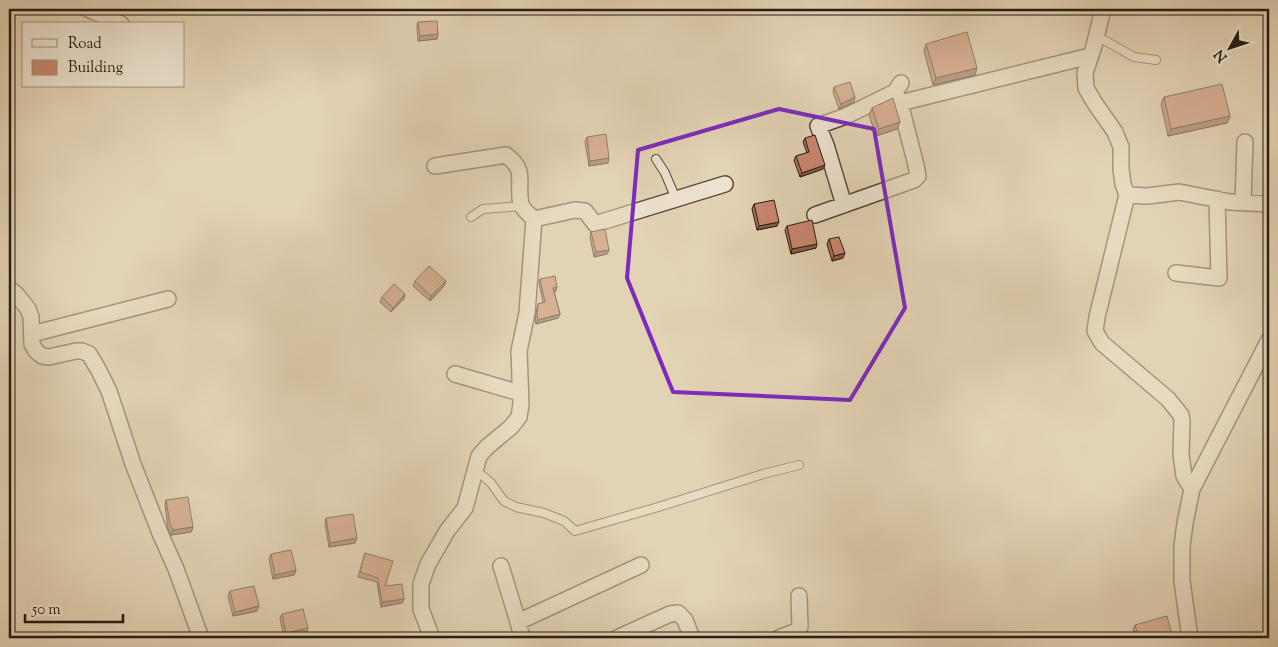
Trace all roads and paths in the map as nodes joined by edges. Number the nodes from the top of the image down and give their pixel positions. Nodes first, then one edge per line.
1 (88, 9) edge
2 (1104, 9) edge
3 (117, 22) edge
4 (1096, 36) junction
5 (1090, 56) junction
6 (1156, 60) dead end
7 (899, 93) junction
8 (1245, 142) dead end
9 (656, 159) dead end
10 (435, 166) dead end
11 (725, 184) dead end
12 (1128, 195) junction
13 (676, 199) junction
14 (1217, 199) junction
15 (1243, 202) junction
16 (1269, 204) edge
17 (844, 205) junction
18 (522, 206) junction
19 (815, 215) dead end
20 (471, 217) dead end
21 (534, 219) junction
22 (1176, 273) dead end
23 (9, 288) edge
24 (168, 299) dead end
25 (32, 334) junction
26 (1269, 340) edge
27 (455, 374) dead end
28 (520, 393) junction
29 (799, 465) dead end
30 (476, 470) junction
31 (1192, 489) junction
32 (641, 565) dead end
33 (501, 566) dead end
34 (798, 596) dead end
35 (518, 622) junction
36 (201, 638) edge
37 (432, 638) edge
38 (522, 638) edge
39 (617, 638) edge
40 (692, 638) edge
41 (779, 638) edge
42 (1190, 638) edge

1 - 3 street
2 - 4 street
4 - 5 street
4 - 6 lane
5 - 7 street
5 - 12 street
7 - 17 street
7 - 17 street
8 - 15 street
9 - 13 lane
10 - 18 street
11 - 13 street
12 - 14 street
12 - 31 street
13 - 21 street
14 - 15 street
14 - 22 street
15 - 16 street
17 - 19 street
18 - 20 lane
18 - 21 street
21 - 28 street
23 - 25 street
24 - 25 street
25 - 36 street
26 - 31 street
27 - 28 street
28 - 30 street
29 - 30 lane
30 - 37 street
31 - 42 street
32 - 35 street
33 - 35 street
34 - 41 street
35 - 38 street
39 - 40 street

